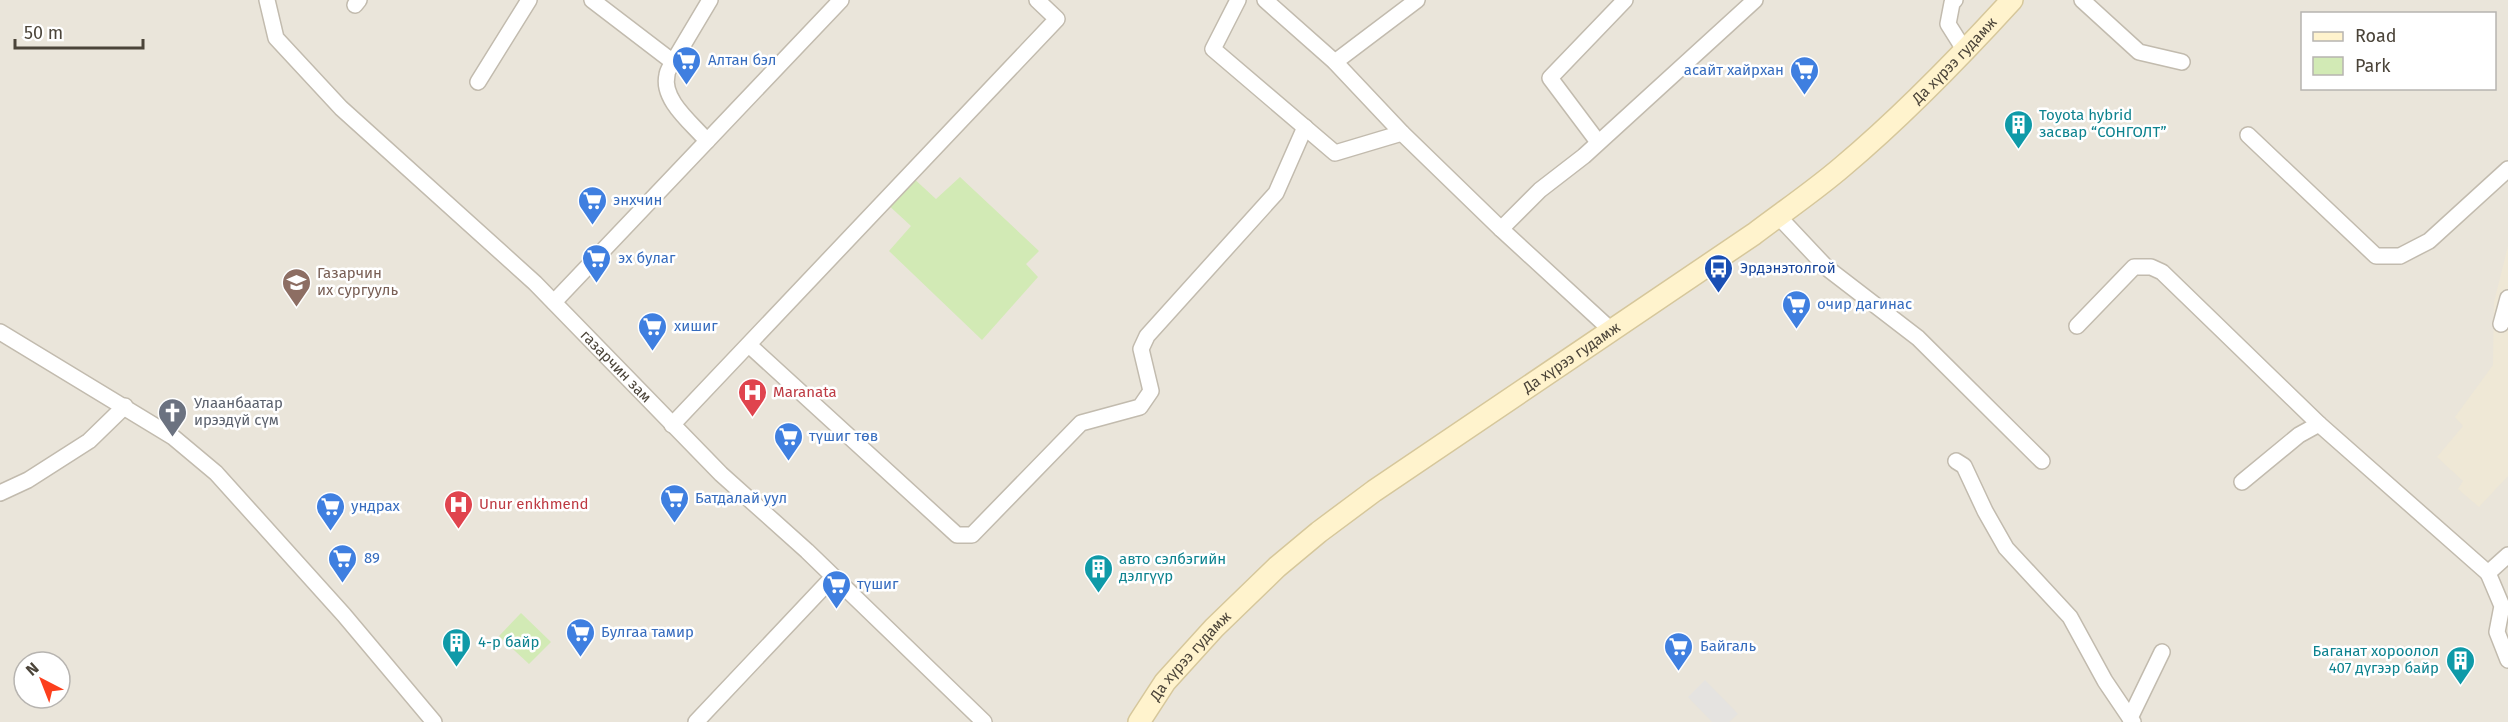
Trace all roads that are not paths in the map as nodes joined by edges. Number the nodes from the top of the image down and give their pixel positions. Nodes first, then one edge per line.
1 (267, 0) edge
2 (529, 0) edge
3 (592, 0) edge
4 (710, 0) edge
5 (841, 0) edge
6 (1037, 0) edge
7 (1238, 0) edge
8 (1265, 0) edge
9 (1417, 0) edge
10 (1625, 0) edge
11 (1755, 0) edge
12 (1955, 0) edge
13 (2012, 0) edge
14 (2082, 0) edge
15 (1965, 51) junction
16 (673, 62) junction
17 (1335, 62) junction
18 (2182, 62) dead end
19 (478, 82) dead end
20 (1305, 127) junction
21 (1402, 133) junction
22 (2247, 135) dead end
23 (707, 141) junction
24 (1598, 142) junction
25 (2508, 169) edge
26 (1778, 216) junction
27 (1501, 228) junction
28 (2508, 298) edge
29 (554, 302) junction
30 (2501, 324) dead end
31 (2077, 326) dead end
32 (1611, 330) junction
33 (0, 332) edge
34 (749, 345) junction
35 (125, 406) junction
36 (2319, 424) junction
37 (672, 425) junction
38 (1956, 460) dead end
39 (2042, 461) dead end
40 (2242, 482) dead end
41 (0, 493) edge
42 (2508, 555) edge
43 (2488, 573) junction
44 (832, 578) junction
45 (2162, 652) dead end
46 (2508, 660) edge
47 (2132, 720) edge
48 (434, 722) edge
49 (696, 722) edge
50 (984, 722) edge
51 (1139, 722) edge

1 - 29 street, газарчин зам
2 - 19 street
3 - 16 street
4 - 16 street
5 - 23 street
6 - 34 street
7 - 20 street
8 - 17 street
9 - 17 street
10 - 24 street
11 - 24 street
12 - 15 street
13 - 15 main road, Да хүрээ гудамж
14 - 18 street
15 - 26 main road, Да хүрээ гудамж
16 - 23 street
17 - 21 street
20 - 21 street
20 - 34 street
21 - 27 street
22 - 25 street
23 - 29 street
24 - 27 street
26 - 32 main road, Да хүрээ гудамж
26 - 39 street
27 - 32 street
28 - 30 street
29 - 37 street, газарчин зам
31 - 36 street
32 - 51 main road, Да хүрээ гудамж
33 - 35 street
34 - 37 street
35 - 41 street
35 - 48 street
36 - 40 street
36 - 43 street
37 - 44 street, газарчин зам
38 - 47 street
42 - 43 street
43 - 46 street
44 - 49 street
44 - 50 street, газарчин зам
45 - 47 street

